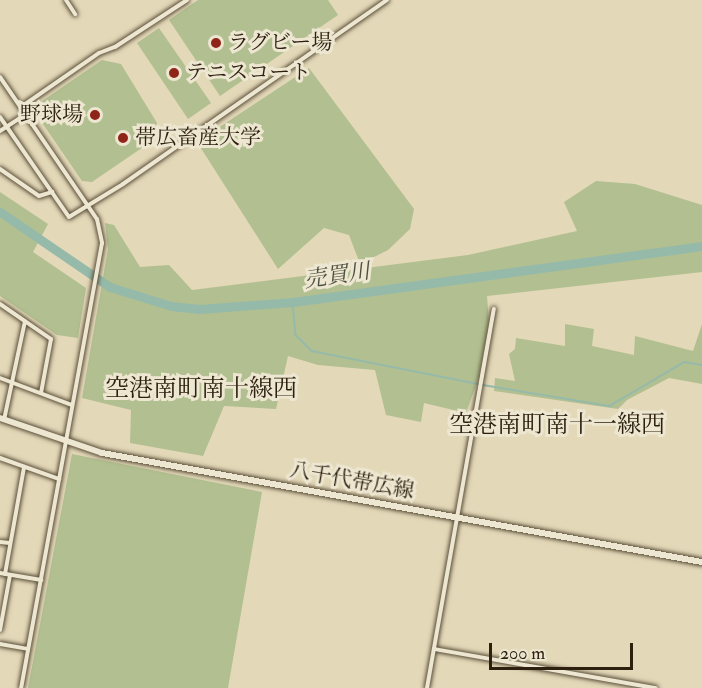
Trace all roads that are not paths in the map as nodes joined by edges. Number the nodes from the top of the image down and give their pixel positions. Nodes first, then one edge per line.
1 (66, 0) edge
2 (187, 0) edge
3 (387, 0) edge
4 (75, 14) dead end
5 (0, 77) edge
6 (21, 107) junction
7 (26, 114) junction
8 (0, 117) edge
9 (7, 126) junction
10 (0, 131) edge
11 (0, 169) edge
12 (52, 192) junction
13 (88, 205) junction
14 (0, 304) edge
15 (494, 309) dead end
16 (25, 321) junction
17 (0, 378) edge
18 (12, 382) junction
19 (41, 393) junction
20 (72, 405) junction
21 (2, 419) edge
22 (66, 442) junction
23 (0, 458) edge
24 (24, 467) junction
25 (59, 479) junction
26 (458, 518) junction
27 (0, 542) edge
28 (10, 543) junction
29 (702, 562) edge
30 (5, 574) edge
31 (41, 580) junction
32 (0, 630) edge
33 (0, 644) edge
34 (28, 649) junction
35 (434, 649) junction
36 (21, 688) edge
37 (427, 688) edge
38 (656, 688) edge

1 - 4 street
2 - 6 street
3 - 13 street
5 - 6 street
6 - 7 street
7 - 9 street
7 - 13 street
8 - 9 street
9 - 10 street
9 - 12 street
11 - 12 street
12 - 13 street
13 - 20 street
14 - 16 street
15 - 26 street
16 - 18 street
16 - 19 street
17 - 18 street
18 - 19 street
18 - 21 street
19 - 20 street
20 - 22 street
21 - 22 main road, 八千代帯広線
22 - 25 street
22 - 26 main road, 八千代帯広線
23 - 24 street
24 - 25 street
24 - 28 street
25 - 31 street
26 - 29 main road, 八千代帯広線
26 - 35 street
27 - 28 street
28 - 30 street
30 - 31 street
30 - 32 street
31 - 34 street
33 - 34 street
34 - 36 street
35 - 37 street
35 - 38 street

